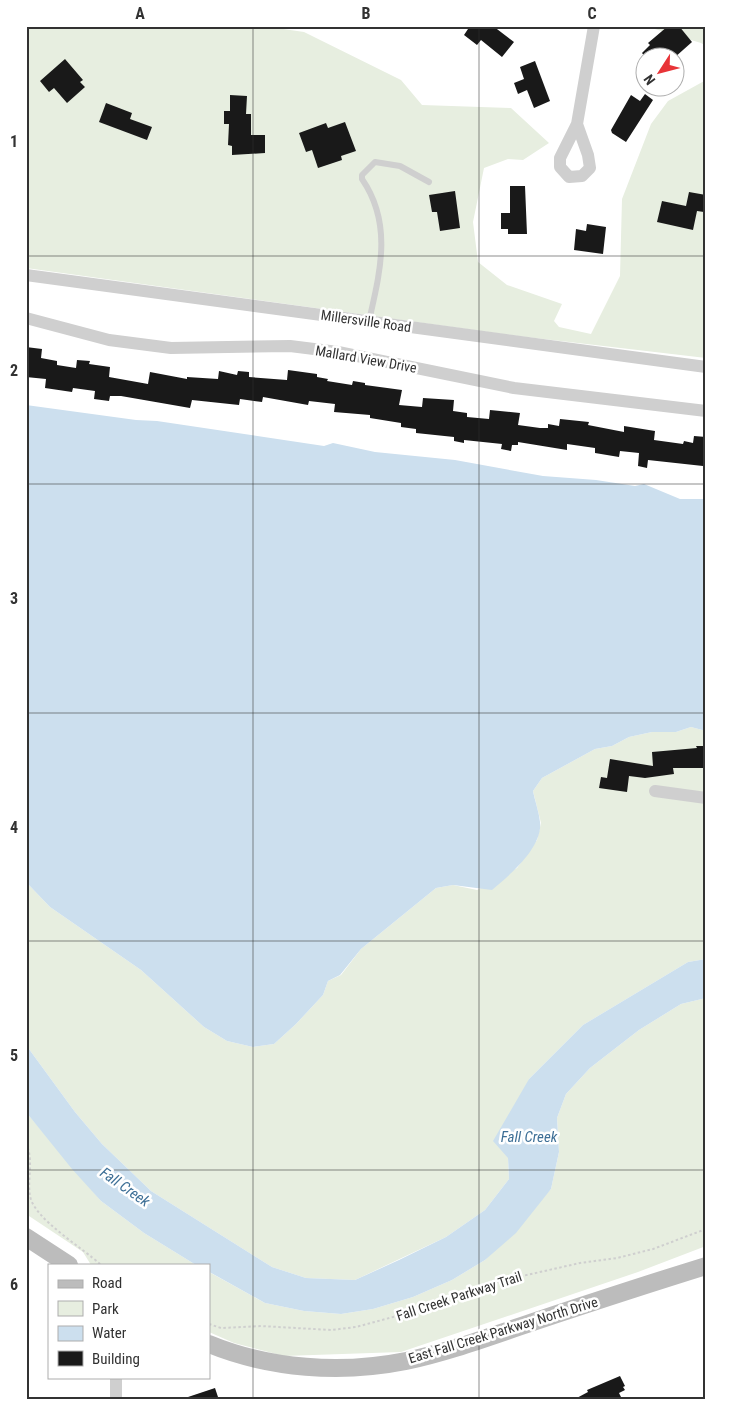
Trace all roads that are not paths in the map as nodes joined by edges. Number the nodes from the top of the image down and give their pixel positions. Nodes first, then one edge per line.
1 (594, 26) edge
2 (576, 124) dead end
3 (428, 182) dead end
4 (26, 275) edge
5 (26, 318) edge
6 (369, 321) junction
7 (706, 367) edge
8 (706, 411) edge
9 (655, 791) dead end
10 (706, 798) edge
11 (26, 1237) edge
12 (67, 1264) edge
13 (706, 1266) edge
14 (210, 1344) edge
15 (116, 1378) edge
16 (116, 1400) edge

1 - 2 street
3 - 6 lane
4 - 6 street, Millersville Road
5 - 8 street, Mallard View Drive
6 - 7 street, Millersville Road
9 - 10 street
11 - 12 main road
13 - 14 main road, East Fall Creek Parkway North Drive
15 - 16 street

